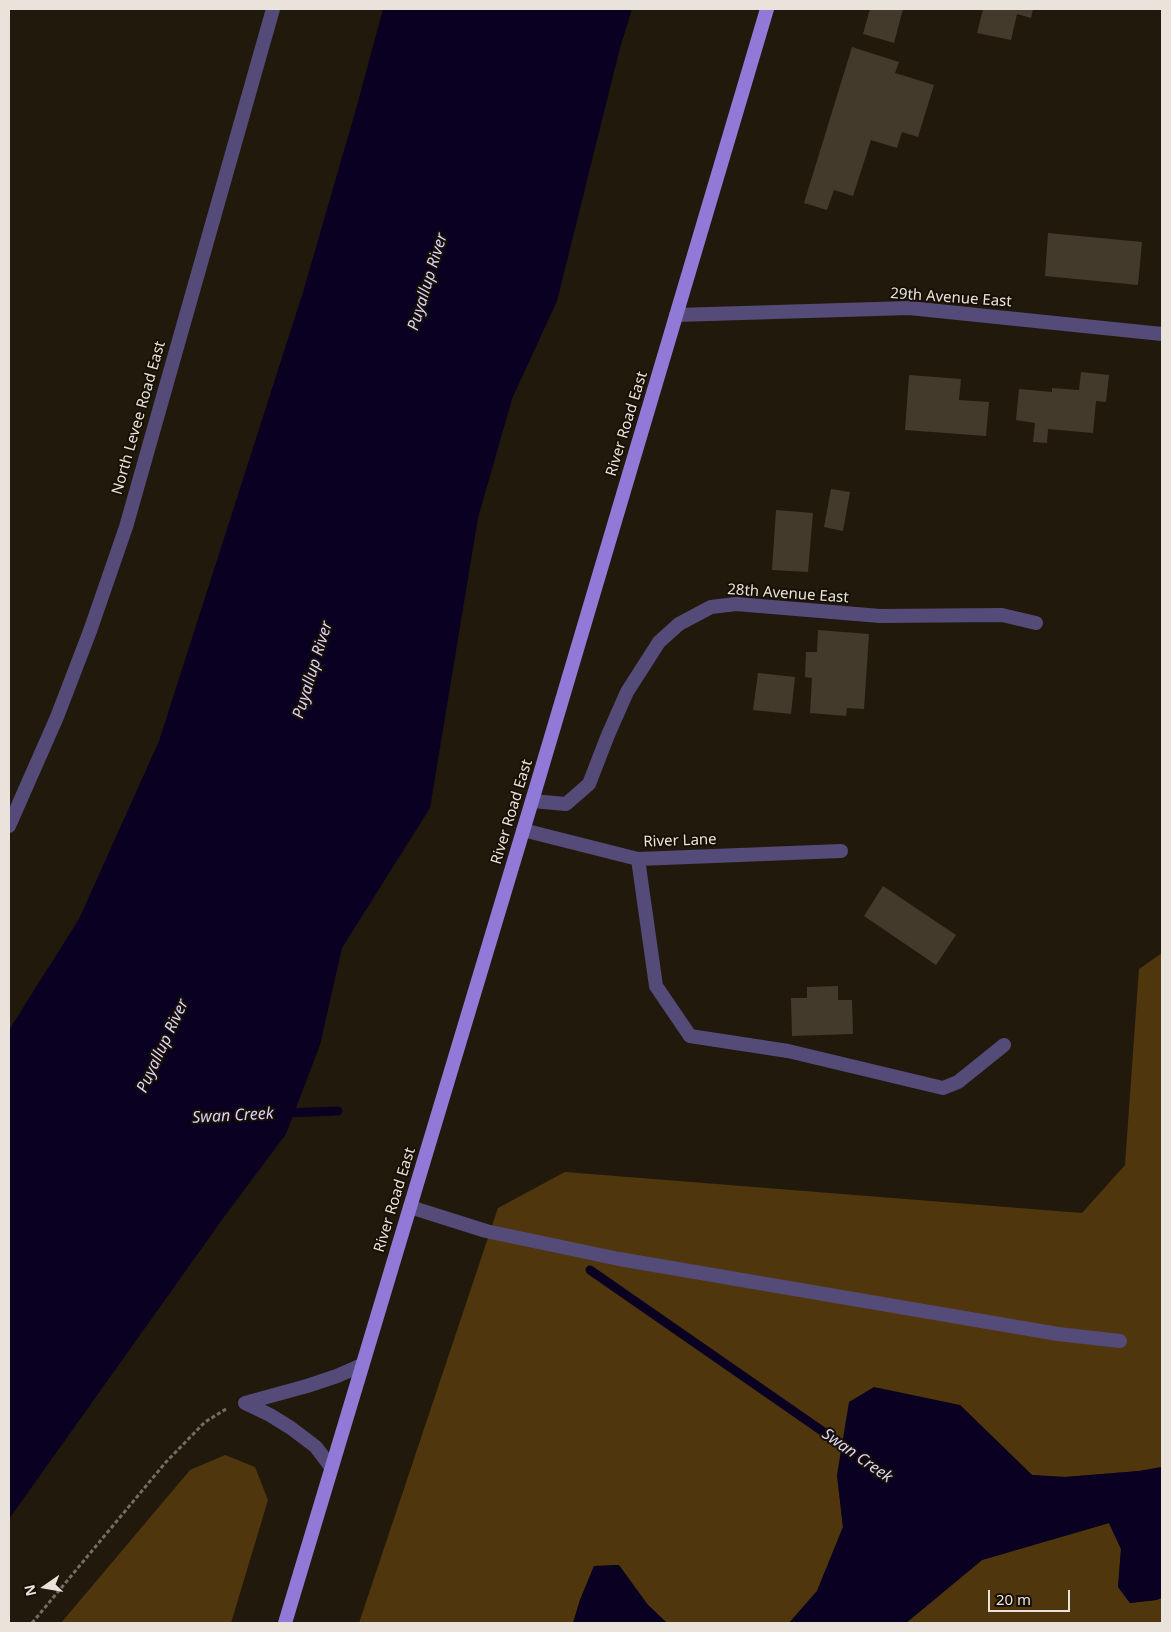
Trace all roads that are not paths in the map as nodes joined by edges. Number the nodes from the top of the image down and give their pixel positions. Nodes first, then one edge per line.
1 (273, 9) edge
2 (767, 9) edge
3 (676, 315) junction
4 (1162, 334) edge
5 (1036, 623) dead end
6 (532, 801) junction
7 (9, 826) edge
8 (523, 830) junction
9 (841, 851) dead end
10 (638, 859) junction
11 (1004, 1045) dead end
12 (410, 1207) junction
13 (1120, 1341) dead end
14 (362, 1365) junction
15 (332, 1467) junction
16 (285, 1623) edge

1 - 7 street, North Levee Road East
2 - 3 main road, River Road East
3 - 4 street, 29th Avenue East
3 - 6 main road, River Road East
5 - 6 street, 28th Avenue East
6 - 8 main road, River Road East
8 - 10 street, River Lane
8 - 12 main road, River Road East
9 - 10 street, River Lane
10 - 11 street
12 - 13 street
12 - 14 main road, River Road East
14 - 15 main road, River Road East
14 - 15 street
15 - 16 main road, River Road East

